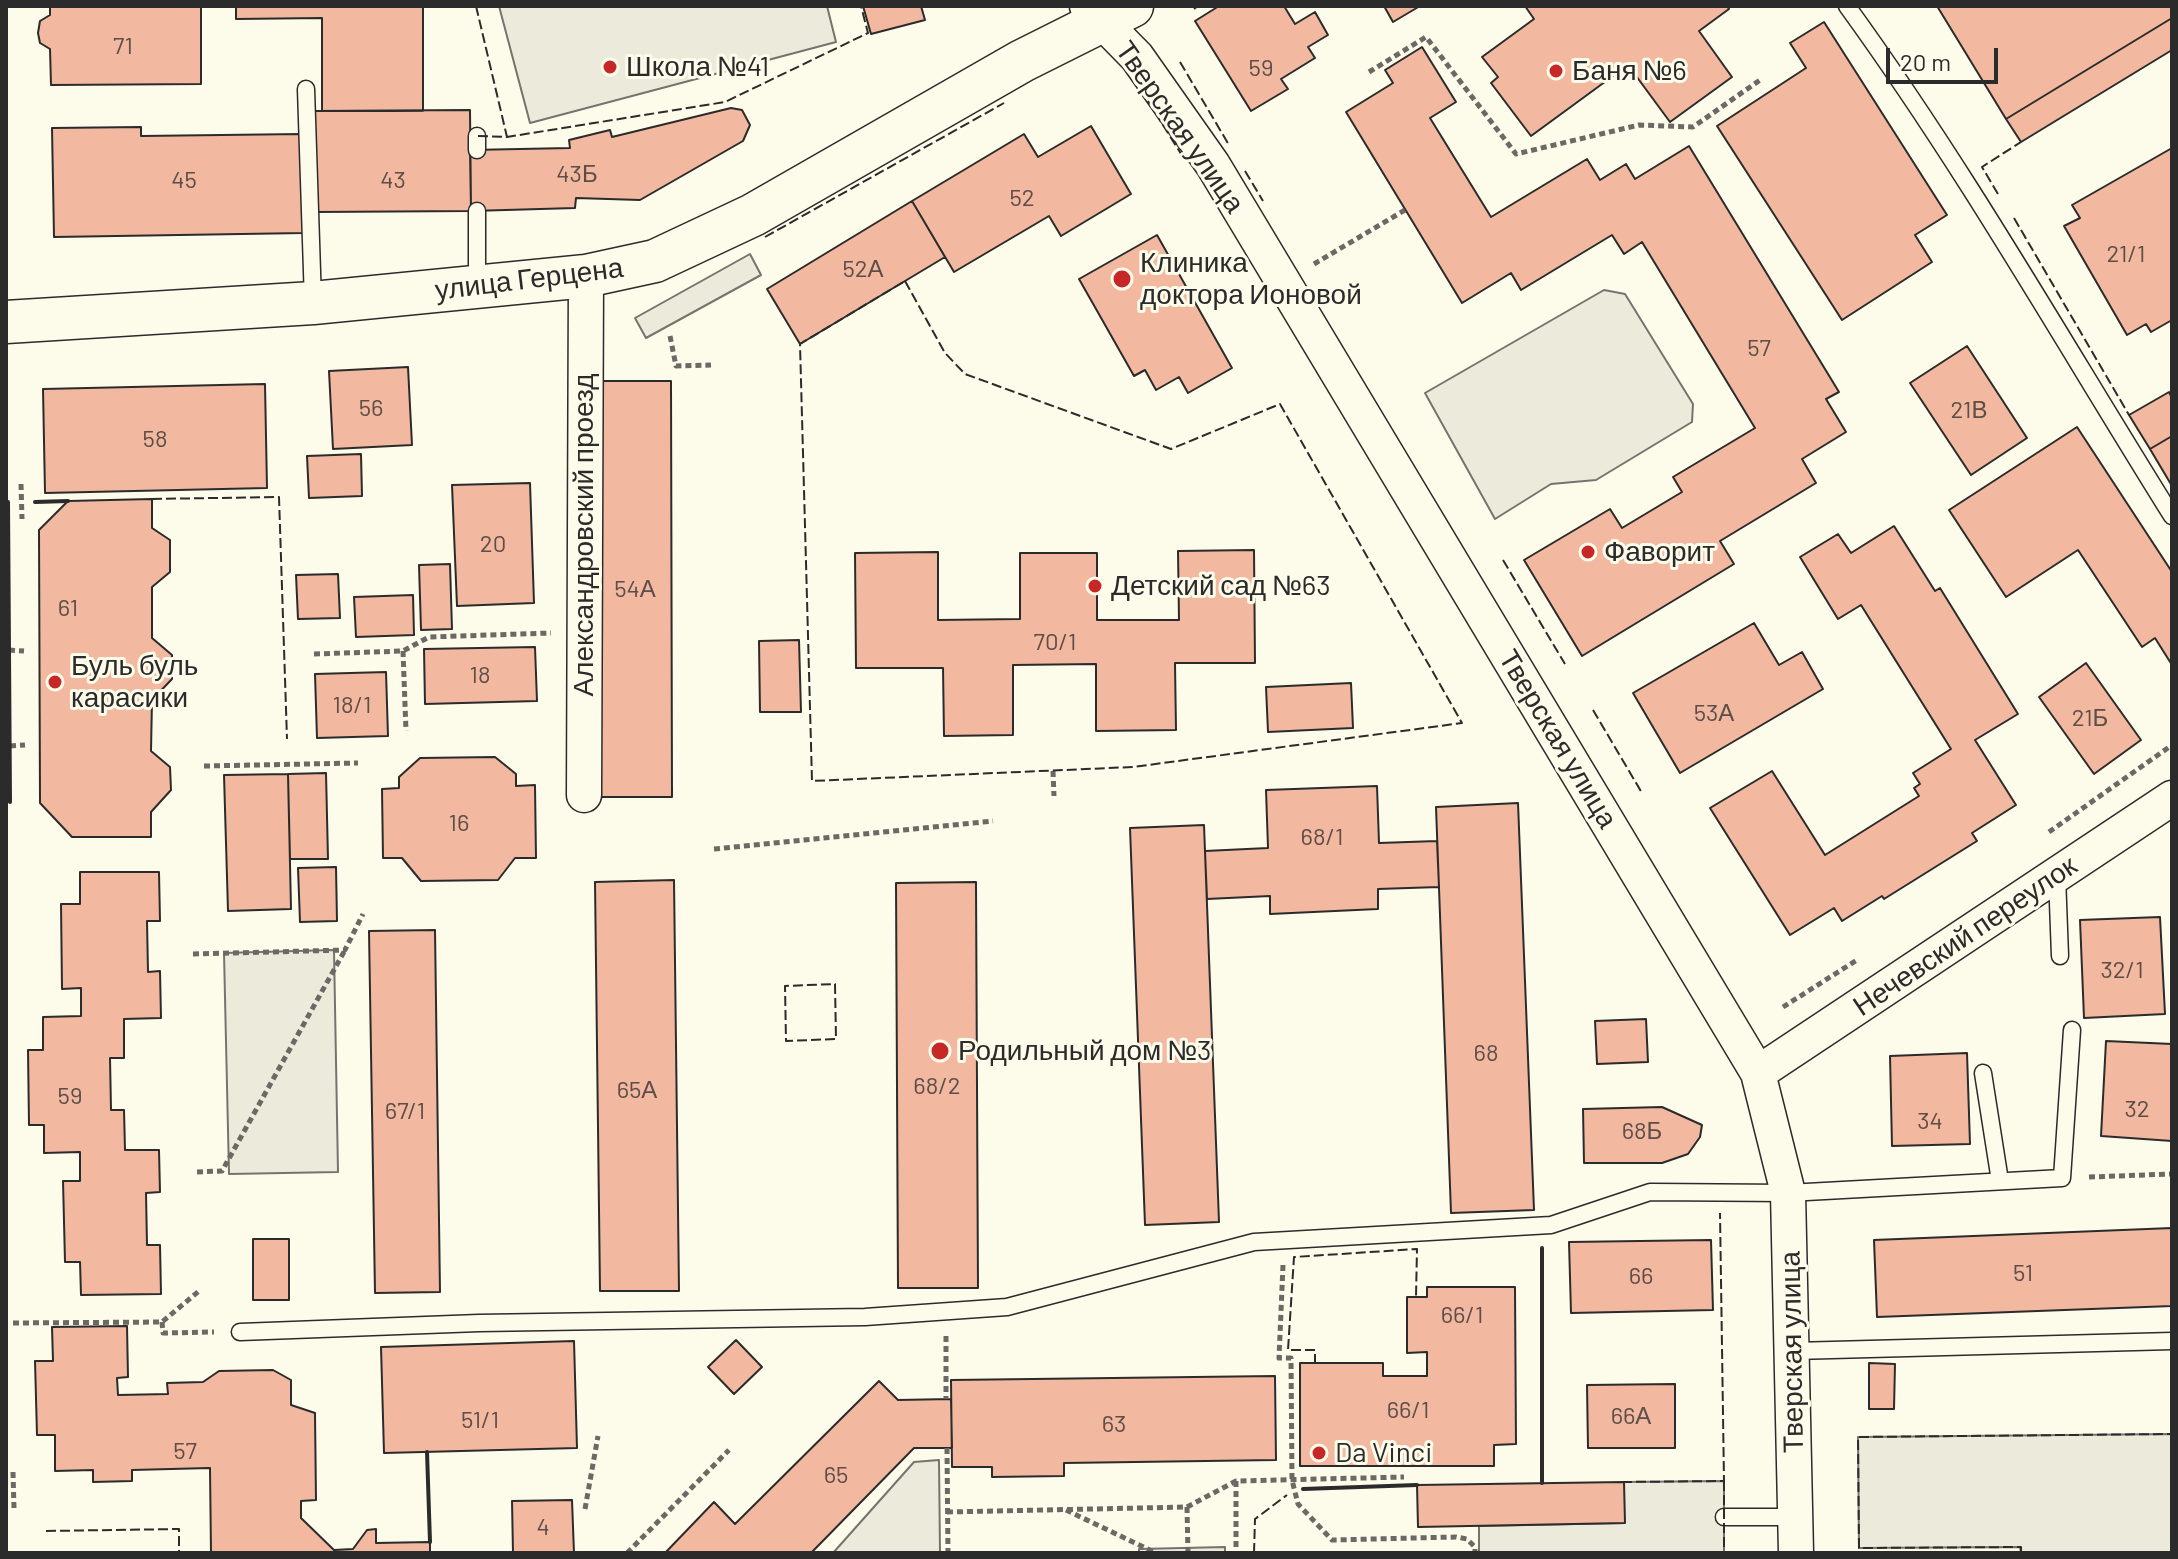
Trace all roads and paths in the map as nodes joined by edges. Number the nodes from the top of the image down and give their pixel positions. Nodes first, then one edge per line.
1 (1847, 6) edge
2 (1108, 11) edge
3 (1369, 72) dead end
4 (1760, 80) dead end
5 (306, 89) dead end
6 (1405, 210) dead end
7 (477, 211) dead end
8 (1314, 264) dead end
9 (586, 276) junction
10 (477, 287) junction
11 (313, 303) junction
12 (6, 322) edge
13 (670, 336) dead end
14 (711, 365) dead end
15 (21, 484) dead end
16 (2172, 516) edge
17 (22, 519) dead end
18 (584, 632) junction
19 (9, 650) dead end
20 (24, 651) dead end
21 (403, 651) junction
22 (314, 654) dead end
23 (406, 731) dead end
24 (25, 745) dead end
25 (2172, 745) edge
26 (10, 746) dead end
27 (358, 763) dead end
28 (204, 766) dead end
29 (1053, 771) dead end
30 (584, 795) dead end
31 (1054, 796) dead end
32 (2172, 798) edge
33 (993, 821) dead end
34 (2047, 834) dead end
35 (714, 849) dead end
36 (2057, 874) junction
37 (363, 914) dead end
38 (345, 950) junction
39 (193, 954) dead end
40 (1863, 956) dead end
41 (2060, 956) dead end
42 (1783, 1007) dead end
43 (2072, 1030) dead end
44 (1758, 1073) junction
45 (1983, 1073) dead end
46 (197, 1172) dead end
47 (2172, 1174) edge
48 (2115, 1176) dead end
49 (2000, 1181) junction
50 (1788, 1193) junction
51 (1284, 1241) junction
52 (199, 1291) dead end
53 (945, 1311) junction
54 (162, 1322) junction
55 (13, 1323) dead end
56 (240, 1332) joint
57 (2172, 1341) edge
58 (1794, 1351) junction
59 (946, 1399) dead end
60 (598, 1436) dead end
61 (947, 1448) dead end
62 (729, 1450) dead end
63 (13, 1472) dead end
64 (1404, 1477) dead end
65 (1292, 1480) junction
66 (1236, 1481) junction
67 (1187, 1507) junction
68 (14, 1508) dead end
69 (585, 1509) dead end
70 (1065, 1510) junction
71 (947, 1512) junction
72 (1724, 1517) dead end
73 (1795, 1517) junction
74 (627, 1553) edge
75 (948, 1553) edge
76 (1156, 1553) edge
77 (1188, 1553) edge
78 (1236, 1553) edge
79 (1475, 1553) edge
80 (1796, 1553) edge

1 - 16 lane
2 - 9 street, улица Герцена
2 - 44 street, Тверская улица
3 - 4 path
5 - 11 lane
6 - 8 path
7 - 10 lane
9 - 10 street, улица Герцена
9 - 18 street, Александровский проезд
10 - 11 street, улица Герцена
11 - 12 street, улица Герцена
13 - 14 path
15 - 17 path
18 - 21 path
18 - 30 street, Александровский проезд
19 - 20 path
21 - 22 path
21 - 23 path
24 - 26 path
25 - 34 path
27 - 28 path
29 - 31 path
32 - 36 street, Нечевский переулок
33 - 35 path
36 - 41 lane
36 - 44 street, Нечевский переулок
37 - 38 path
38 - 39 path
38 - 46 path
40 - 42 path
43 - 49 lane
44 - 50 street, Тверская улица
45 - 49 lane
47 - 48 path
49 - 50 lane
50 - 51 lane
50 - 58 street, Тверская улица
51 - 53 lane
51 - 65 path
52 - 54 path
53 - 56 lane
53 - 59 path
54 - 55 path
54 - 56 path
57 - 58 lane
58 - 73 street, Тверская улица
60 - 69 path
61 - 71 path
62 - 74 path
63 - 68 path
64 - 65 path
65 - 66 path
65 - 79 path
66 - 67 path
66 - 78 path
67 - 70 path
67 - 77 path
70 - 71 path
70 - 76 path
71 - 75 path
72 - 73 lane
73 - 80 street, Тверская улица

